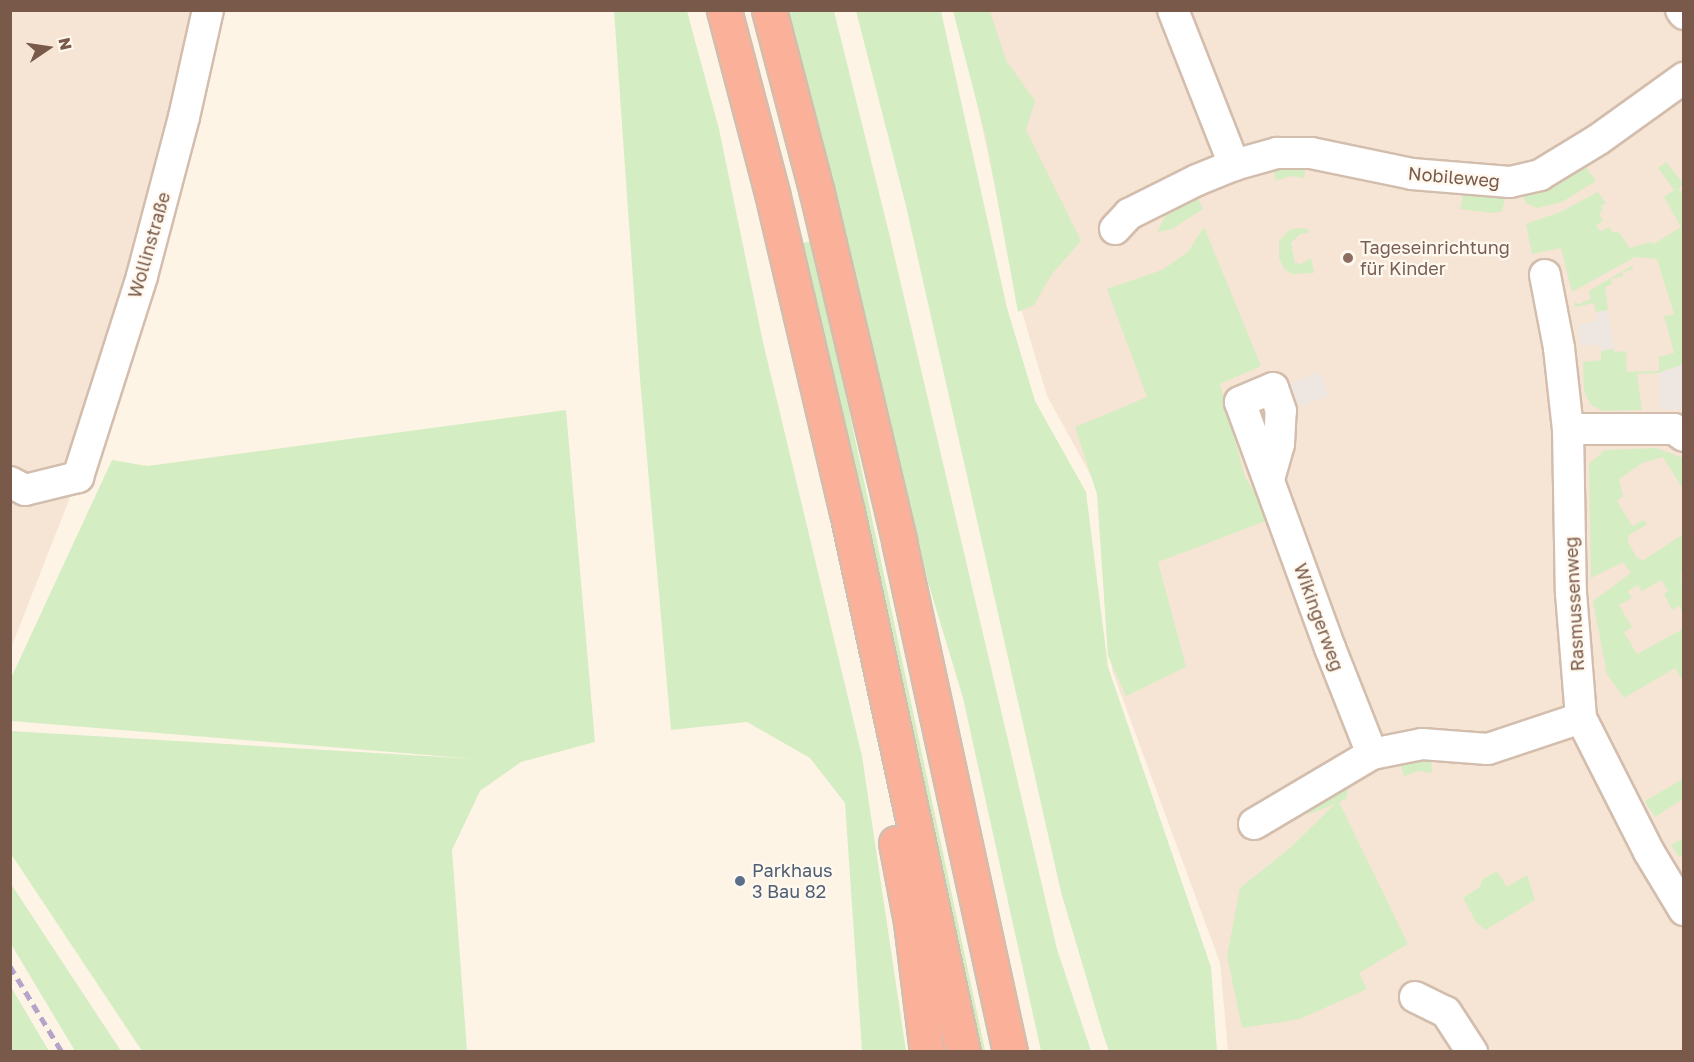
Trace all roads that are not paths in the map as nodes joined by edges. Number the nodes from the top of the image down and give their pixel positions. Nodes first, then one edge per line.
1 (208, 10) edge
2 (723, 10) edge
3 (769, 10) edge
4 (1173, 10) edge
5 (1683, 78) edge
6 (1234, 165) junction
7 (1114, 229) dead end
8 (1545, 274) dead end
9 (1568, 429) junction
10 (1683, 435) edge
11 (1269, 479) dead end
12 (10, 482) edge
13 (1581, 718) junction
14 (1372, 754) junction
15 (900, 758) junction
16 (1254, 824) dead end
17 (1683, 909) edge
18 (1415, 997) dead end
19 (927, 1052) edge
20 (963, 1052) edge
21 (1010, 1052) edge
22 (1472, 1052) edge

1 - 12 street, Wollinstraße
2 - 15 highway
3 - 21 highway
4 - 6 street
5 - 6 street, Nobileweg
6 - 7 street, Nobileweg
8 - 9 street, Rasmussenweg
9 - 10 street
9 - 13 street, Rasmussenweg
11 - 14 street, Wikingerweg
13 - 14 street
13 - 17 street, Rasmussenweg
14 - 16 street
15 - 19 highway
15 - 20 highway
18 - 22 street

